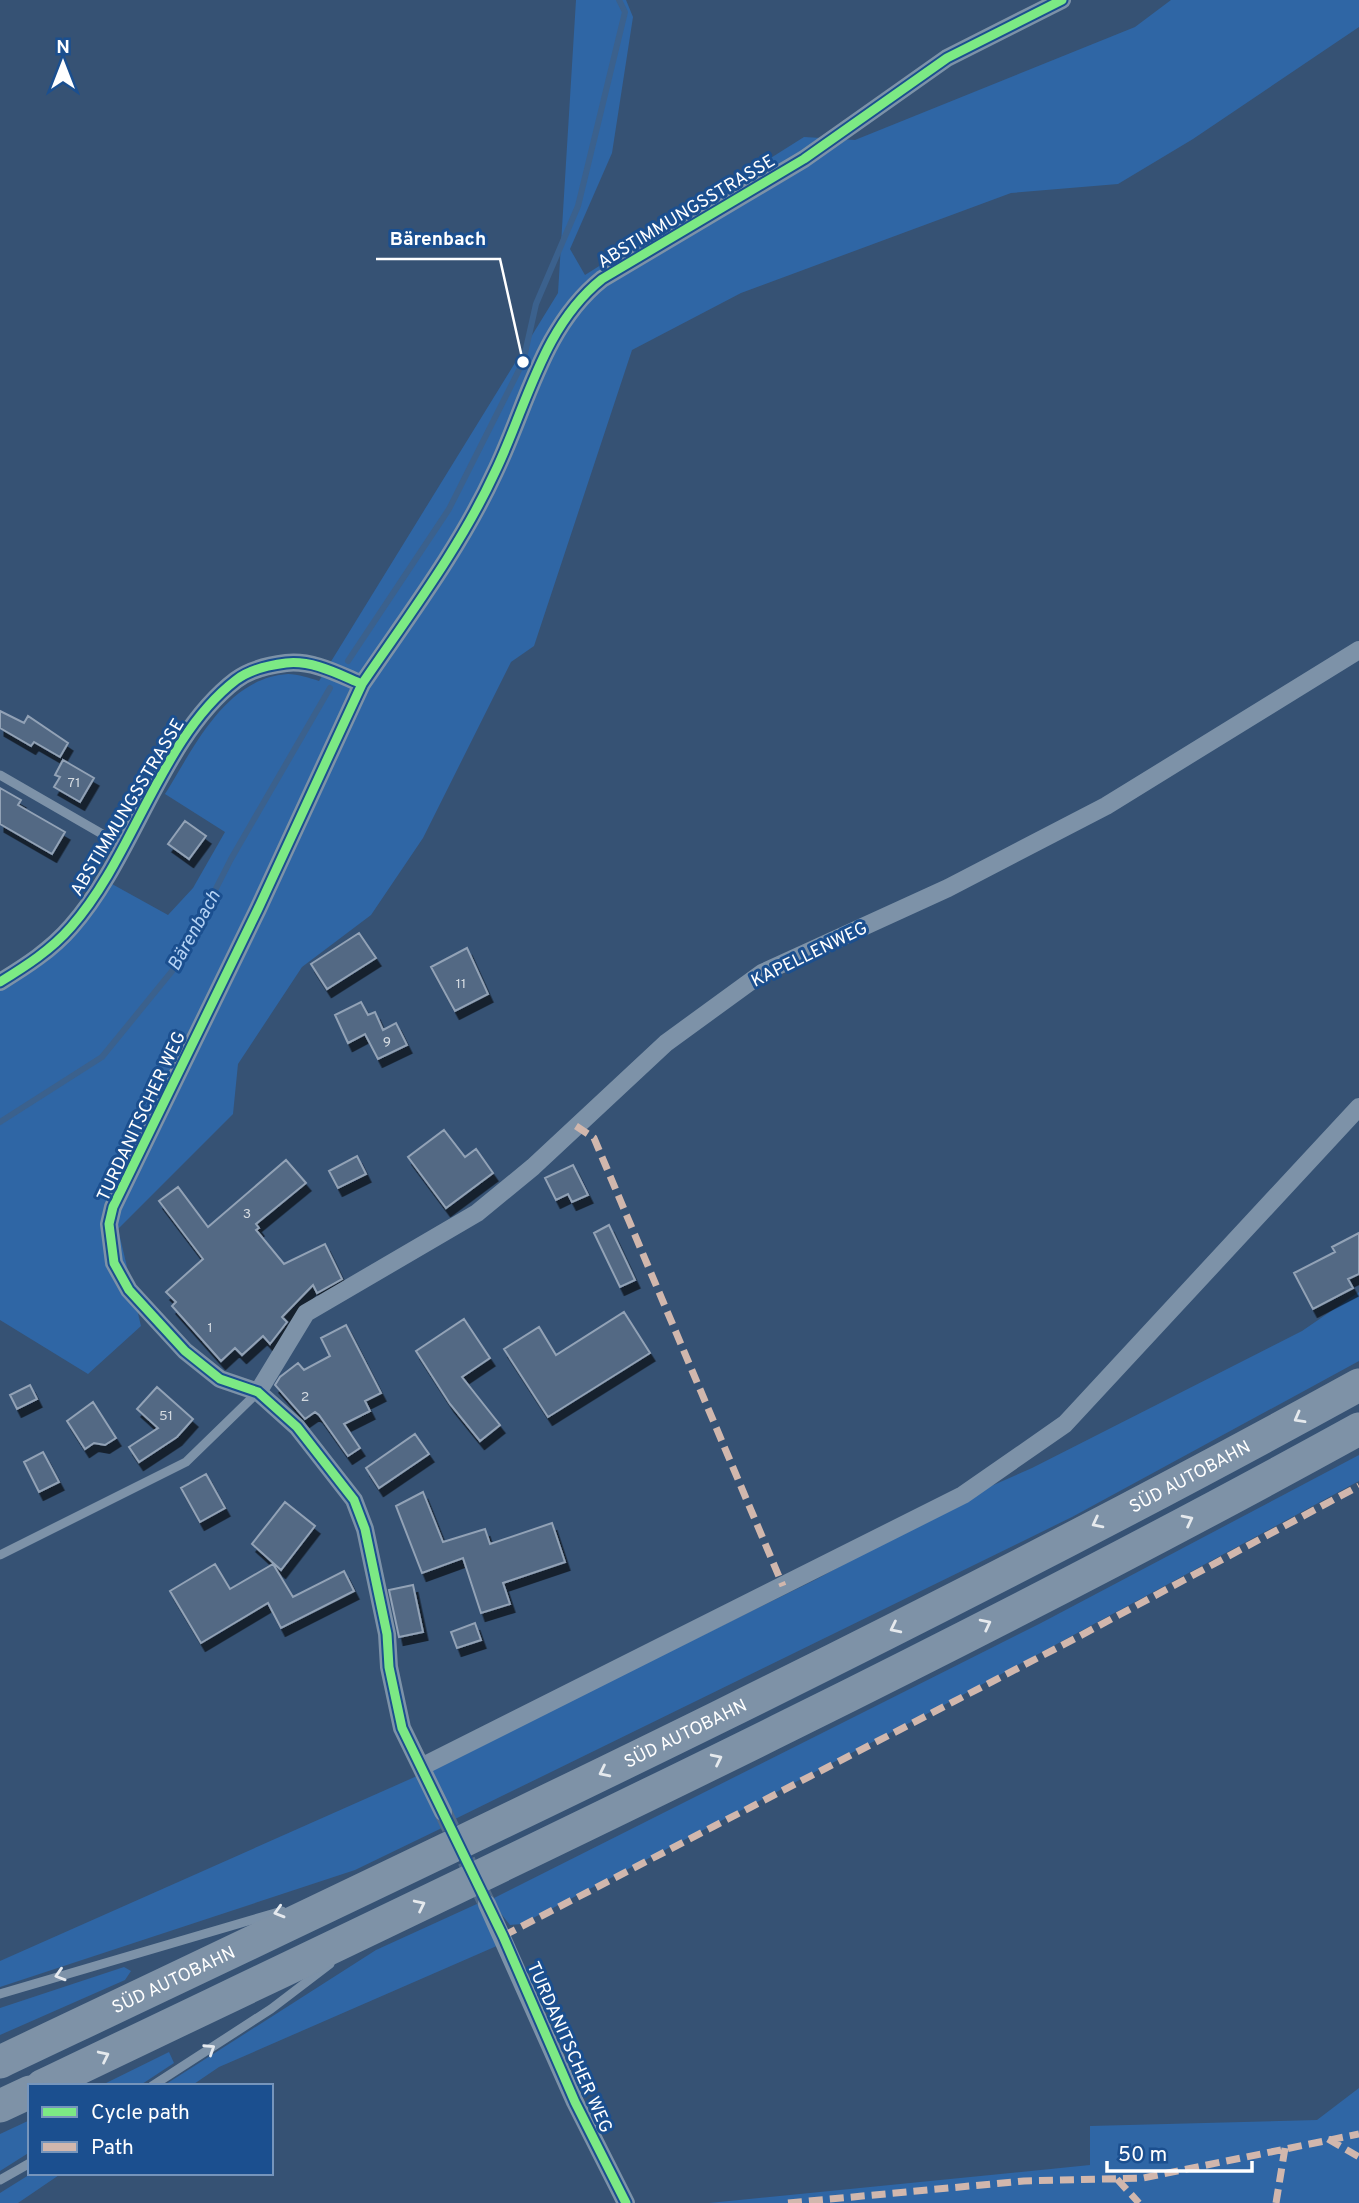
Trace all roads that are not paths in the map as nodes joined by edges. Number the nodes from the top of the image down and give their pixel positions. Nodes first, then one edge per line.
1 (1062, 0) edge
2 (1359, 650) edge
3 (362, 684) junction
4 (0, 775) edge
5 (123, 846) junction
6 (0, 982) edge
7 (1359, 1107) edge
8 (1359, 1385) edge
9 (258, 1392) junction
10 (1359, 1429) edge
11 (0, 1555) edge
12 (421, 1767) junction
13 (443, 1812) tunnel mouth
14 (368, 1887) junction
15 (487, 1904) tunnel mouth
16 (301, 1906) dead end
17 (288, 1910) dead end
18 (387, 1921) junction
19 (345, 1953) dead end
20 (334, 1961) dead end
21 (0, 1994) edge
22 (0, 2062) edge
23 (46, 2084) edge
24 (155, 2084) edge
25 (28, 2093) edge
26 (0, 2106) edge
27 (28, 2164) edge
28 (0, 2180) edge
29 (626, 2203) edge

1 - 3 street, ABSTIMMUNGSSTRASSE
2 - 9 street, KAPELLENWEG
3 - 5 street, ABSTIMMUNGSSTRASSE
3 - 9 street, TURDANITSCHER WEG
4 - 5 lane, ABSTIMMUNGSSTRASSE
5 - 6 street, ABSTIMMUNGSSTRASSE
7 - 12 street
8 -> 14 highway, SÜD AUTOBAHN
9 - 11 lane
9 - 12 street, TURDANITSCHER WEG
18 -> 10 highway
12 - 13 street, TURDANITSCHER WEG
14 - 16 lane
14 - 22 highway, SÜD AUTOBAHN
15 - 29 street, TURDANITSCHER WEG
17 -> 21 lane
18 - 19 lane
23 -> 18 highway
24 -> 20 lane
25 - 26 highway
27 - 28 lane

